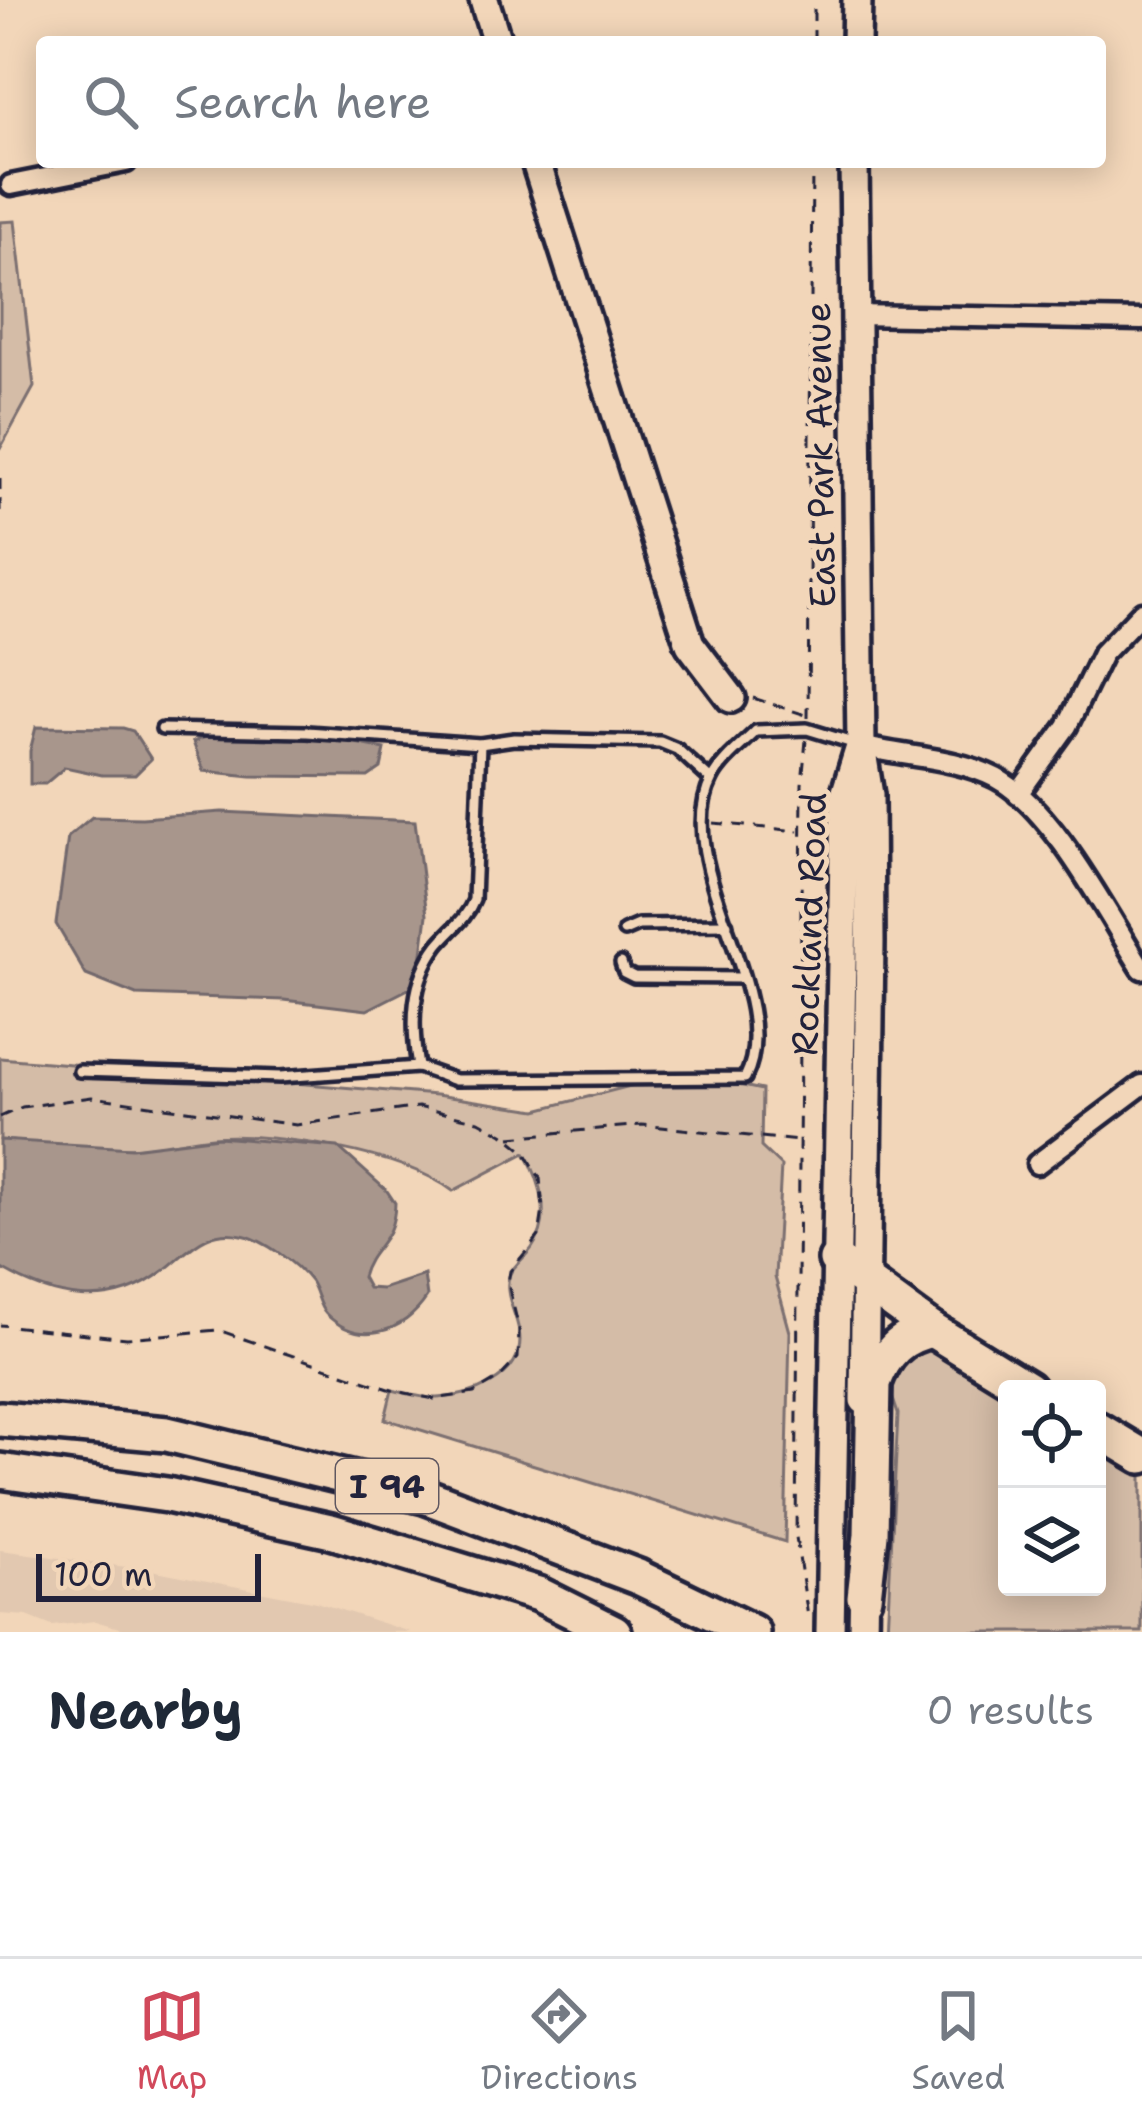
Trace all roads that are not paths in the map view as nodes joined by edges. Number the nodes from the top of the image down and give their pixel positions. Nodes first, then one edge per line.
1 (484, 0) edge
2 (857, 0) edge
3 (495, 36) edge
4 (856, 36) edge
5 (96, 168) edge
6 (538, 168) edge
7 (854, 168) edge
8 (11, 185) dead end
9 (853, 315) junction
10 (1142, 320) edge
11 (1142, 612) edge
12 (730, 698) road end
13 (163, 729) dead end
14 (480, 744) junction
15 (861, 746) junction
16 (710, 780) junction
17 (1018, 794) junction
18 (727, 924) junction
19 (624, 931) dead end
20 (620, 963) dead end
21 (1142, 969) edge
22 (742, 978) junction
23 (418, 1067) junction
24 (80, 1072) dead end
25 (1142, 1085) edge
26 (1036, 1164) dead end
27 (836, 1260) junction
28 (866, 1282) junction
29 (932, 1330) junction
30 (1013, 1380) edge
31 (0, 1418) edge
32 (1106, 1434) edge
33 (1142, 1456) edge
34 (0, 1471) edge
35 (864, 1597) junction
36 (614, 1632) edge
37 (752, 1632) edge
38 (830, 1632) edge
39 (863, 1632) edge

1 - 3 main road
2 - 4 main road
5 - 8 street
6 - 12 main road
7 - 9 main road, East Park Avenue
9 - 10 street
9 - 15 main road, East Park Avenue
11 - 17 street
13 - 14 lane
14 - 16 lane
14 - 23 lane
15 - 16 lane
15 - 17 street
15 - 27 main road, Rockland Road
15 - 28 main road, Rockland Road
16 - 18 lane
17 - 21 street
18 - 19 lane
18 - 22 lane
20 - 22 lane
22 - 23 lane
23 - 24 lane
25 - 26 street
27 - 28 highway
27 - 38 main road, Rockland Road
28 - 29 highway
28 - 35 main road, Rockland Road
29 - 30 highway
29 - 35 highway
31 - 37 highway, I 94
32 - 33 highway
34 - 36 highway, I 94
35 - 39 main road, Rockland Road

